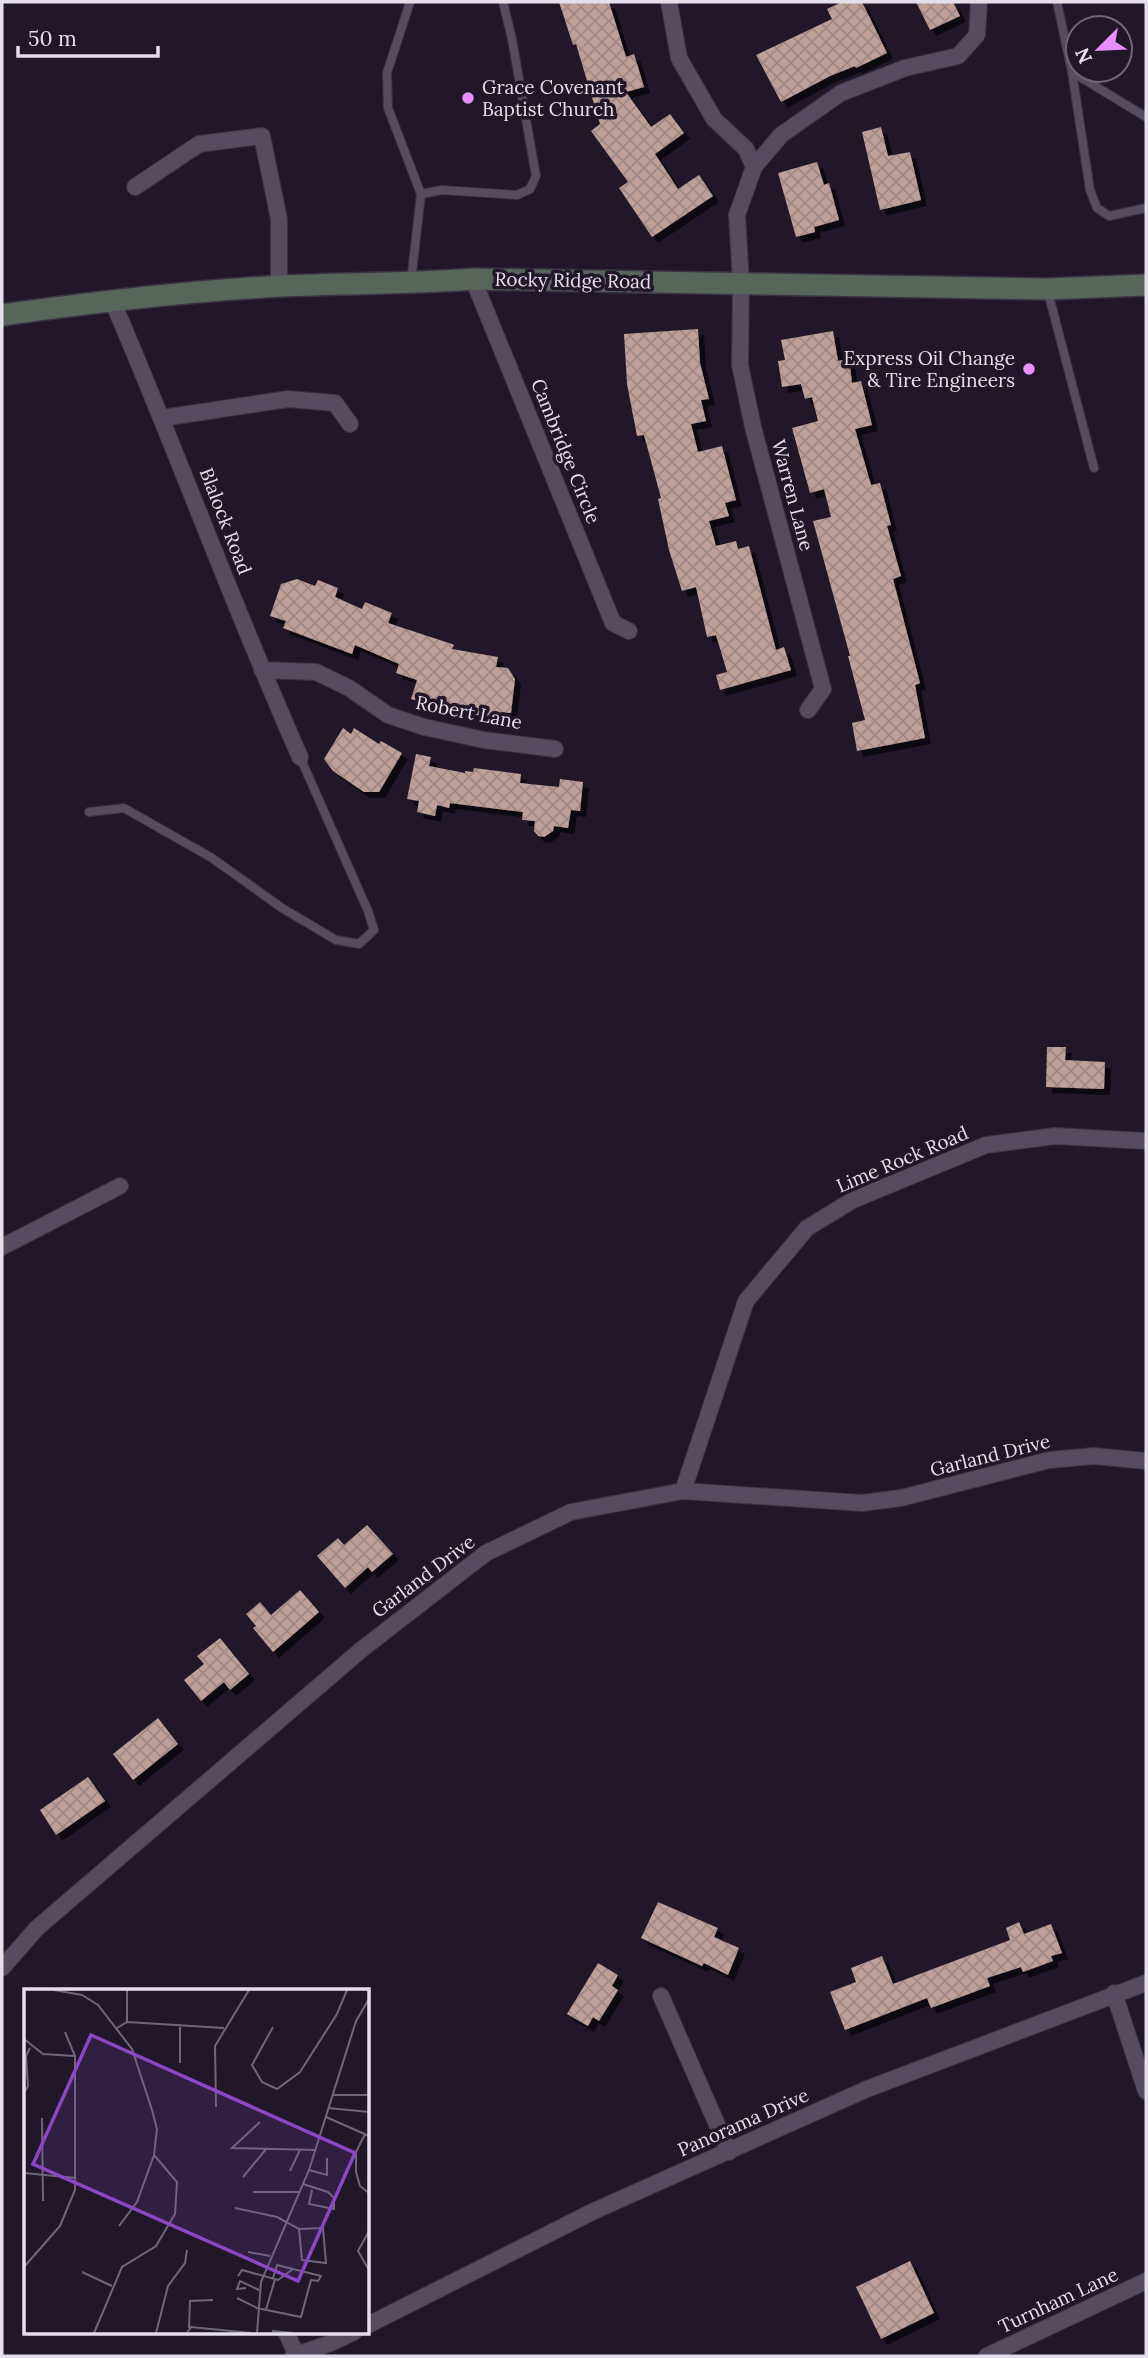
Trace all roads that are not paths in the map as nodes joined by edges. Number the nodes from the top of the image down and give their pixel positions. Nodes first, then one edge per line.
1 (410, 2) edge
2 (503, 2) edge
3 (668, 2) edge
4 (979, 2) edge
5 (1057, 2) edge
6 (1064, 35) edge
7 (1074, 84) edge
8 (1092, 84) edge
9 (1146, 117) edge
10 (754, 167) junction
11 (135, 187) dead end
12 (421, 194) junction
13 (1146, 208) edge
14 (473, 279) junction
15 (741, 283) junction
16 (411, 284) junction
17 (1146, 285) edge
18 (279, 286) junction
19 (1047, 289) junction
20 (112, 300) junction
21 (2, 315) edge
22 (162, 418) junction
23 (350, 424) dead end
24 (1094, 468) dead end
25 (629, 631) dead end
26 (262, 670) junction
27 (808, 710) dead end
28 (555, 749) dead end
29 (300, 757) joint
30 (89, 812) dead end
31 (1146, 1141) edge
32 (120, 1186) dead end
33 (2, 1247) edge
34 (1146, 1461) edge
35 (683, 1492) junction
36 (2, 1968) edge
37 (1146, 1983) edge
38 (1114, 1993) junction
39 (662, 1996) dead end
40 (1146, 2091) edge
41 (729, 2152) junction
42 (1146, 2281) edge
43 (369, 2324) edge
44 (287, 2334) edge
45 (350, 2334) edge
46 (295, 2355) edge
47 (988, 2356) edge

1 - 12 lane
2 - 12 lane
3 - 10 street
4 - 10 street, Warren Lane
5 - 6 lane
7 - 13 lane
8 - 9 lane
10 - 15 street, Warren Lane
11 - 18 street
12 - 16 lane
14 - 15 main road, Rocky Ridge Road
14 - 16 main road, Rocky Ridge Road
14 - 25 street, Cambridge Circle
15 - 19 main road, Rocky Ridge Road
15 - 27 street, Warren Lane
16 - 18 main road, Rocky Ridge Road
17 - 19 main road, Rocky Ridge Road
18 - 20 main road, Rocky Ridge Road
19 - 24 lane
20 - 21 main road, Rocky Ridge Road
20 - 22 street, Blalock Road
22 - 23 street
22 - 26 street, Blalock Road
26 - 28 street, Robert Lane
26 - 29 street, Blalock Road
29 - 30 lane
31 - 35 street, Lime Rock Road
32 - 33 street
34 - 35 street, Garland Drive
35 - 36 street, Garland Drive
37 - 38 street, Panorama Drive
38 - 40 street
38 - 41 street, Panorama Drive
39 - 41 street
41 - 43 street, Panorama Drive
42 - 47 street, Turnham Lane
44 - 46 street
45 - 46 street

